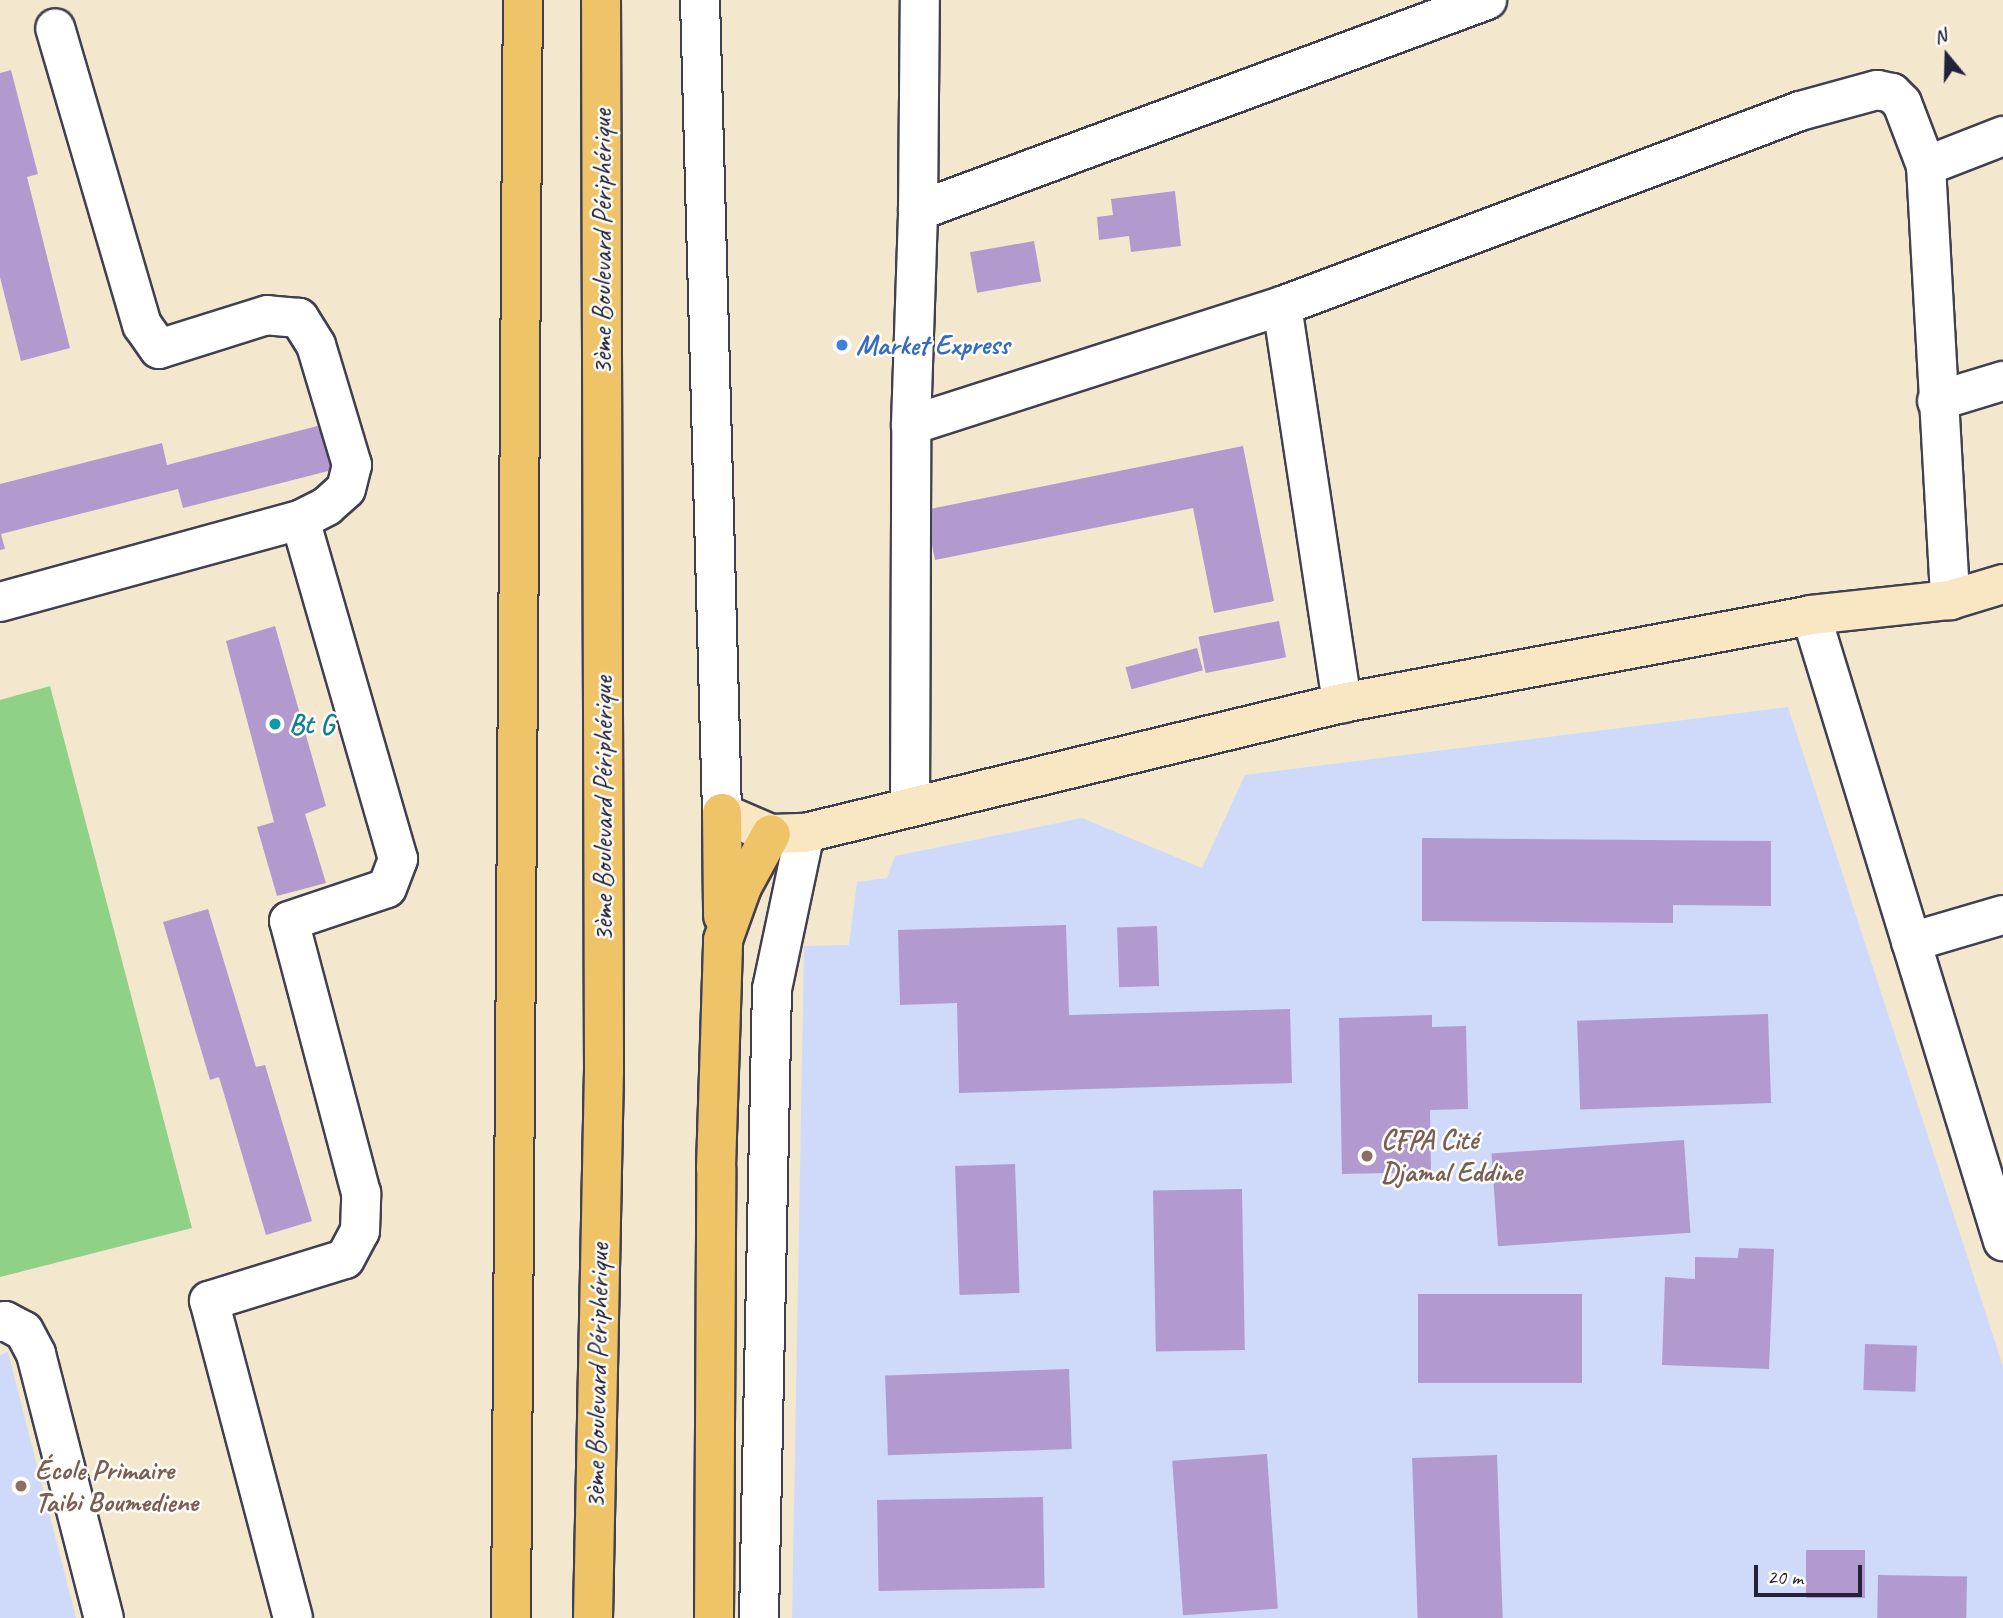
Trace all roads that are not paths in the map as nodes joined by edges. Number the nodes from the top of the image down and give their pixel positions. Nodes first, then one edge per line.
1 (523, 0) edge
2 (601, 0) edge
3 (699, 0) edge
4 (920, 0) edge
5 (1486, 0) edge
6 (55, 29) dead end
7 (2003, 136) edge
8 (1926, 166) junction
9 (918, 211) junction
10 (1282, 306) junction
11 (2003, 381) edge
12 (1937, 401) junction
13 (911, 425) junction
14 (300, 520) junction
15 (2003, 584) edge
16 (1950, 600) junction
17 (0, 602) edge
18 (1811, 615) junction
19 (1342, 703) junction
20 (910, 806) junction
21 (722, 813) junction
22 (788, 834) junction
23 (2003, 915) edge
24 (723, 940) junction
25 (1911, 942) junction
26 (1999, 1216) edge
27 (0, 1322) edge
28 (104, 1618) edge
29 (293, 1618) edge
30 (511, 1618) edge
31 (593, 1618) edge
32 (714, 1618) edge
33 (759, 1618) edge

1 - 30 highway
2 - 31 highway, 3ème Boulevard Périphérique
3 - 21 street
4 - 9 street
5 - 9 street
6 - 14 street
7 - 8 street
8 - 10 street
8 - 12 street
9 - 13 street
10 - 13 street
10 - 19 street
11 - 12 street
12 - 16 street
13 - 20 street
14 - 17 street
14 - 29 street
15 - 16 street
16 - 18 street
18 - 19 street
18 - 25 street
19 - 20 street
20 - 22 street
21 - 22 street
21 - 24 highway
22 - 24 highway
22 - 33 street
23 - 25 street
24 - 32 highway
25 - 26 street
27 - 28 street

